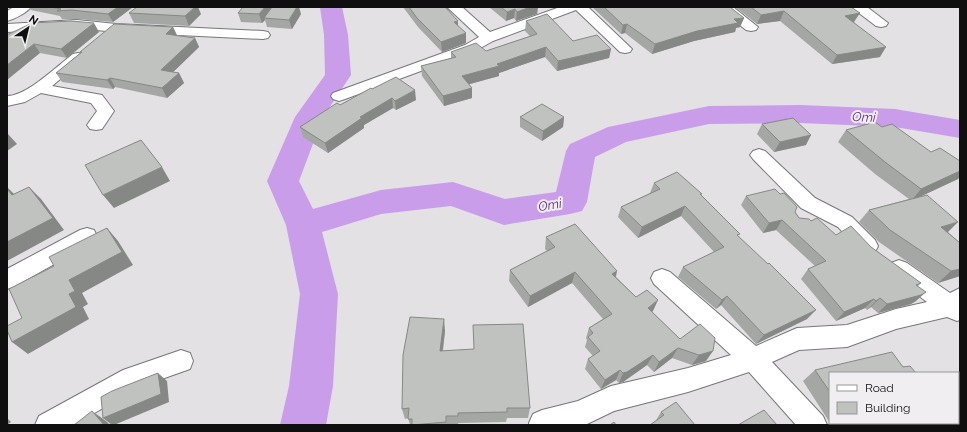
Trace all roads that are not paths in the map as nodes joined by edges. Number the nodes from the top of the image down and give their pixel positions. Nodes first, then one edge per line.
1 (24, 7) edge
2 (454, 7) edge
3 (572, 7) edge
4 (580, 7) edge
5 (724, 7) edge
6 (858, 7) edge
7 (134, 15) edge
8 (7, 17) edge
9 (881, 22) dead end
10 (751, 27) dead end
11 (7, 28) edge
12 (116, 28) junction
13 (263, 35) dead end
14 (488, 38) junction
15 (625, 49) dead end
16 (39, 88) junction
17 (339, 96) dead end
18 (7, 101) edge
19 (96, 125) dead end
20 (758, 155) dead end
21 (815, 207) junction
22 (800, 221) edge
23 (87, 236) edge
24 (662, 278) dead end
25 (7, 280) edge
26 (957, 305) edge
27 (753, 359) junction
28 (181, 361) dead end
29 (542, 423) dead end
30 (48, 425) edge
31 (814, 425) edge

1 - 8 street
2 - 14 street
3 - 14 street
4 - 15 street
5 - 10 street
6 - 9 street
7 - 12 street
11 - 12 street
12 - 13 street
12 - 16 street
14 - 17 street
16 - 18 street
16 - 19 street
20 - 21 street
21 - 22 street
21 - 26 street
23 - 25 street
24 - 27 street
26 - 27 street
27 - 29 street
27 - 31 street
28 - 30 street

